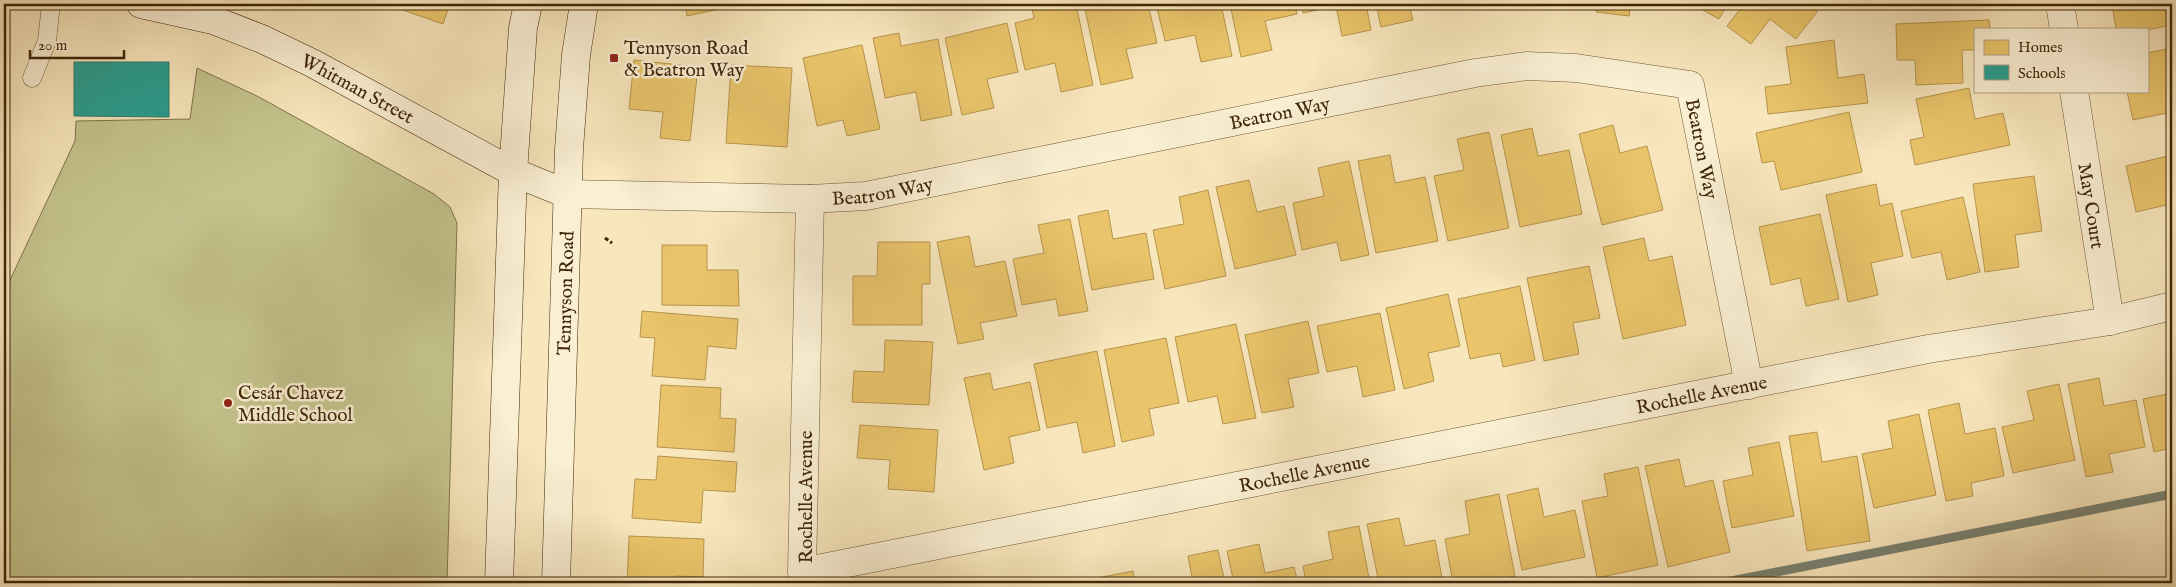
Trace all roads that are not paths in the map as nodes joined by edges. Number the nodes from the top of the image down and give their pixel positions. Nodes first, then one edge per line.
1 (51, 4) edge
2 (141, 4) edge
3 (528, 4) edge
4 (584, 4) edge
5 (2060, 4) edge
6 (2064, 28) edge
7 (32, 78) dead end
8 (2074, 92) edge
9 (513, 172) junction
10 (567, 194) junction
11 (810, 200) junction
12 (2172, 306) edge
13 (2110, 321) junction
14 (1749, 385) junction
15 (499, 583) edge
16 (556, 583) edge

1 - 7 lane
2 - 9 street, Whitman Street
3 - 9 street
4 - 10 street, Tennyson Road
5 - 6 street
8 - 13 street, May Court
9 - 10 street, Whitman Street
9 - 15 street
10 - 11 street, Beatron Way
10 - 16 street, Tennyson Road
11 - 14 street, Beatron Way
11 - 14 street, Rochelle Avenue
12 - 13 street, Rochelle Avenue
13 - 14 street, Rochelle Avenue

